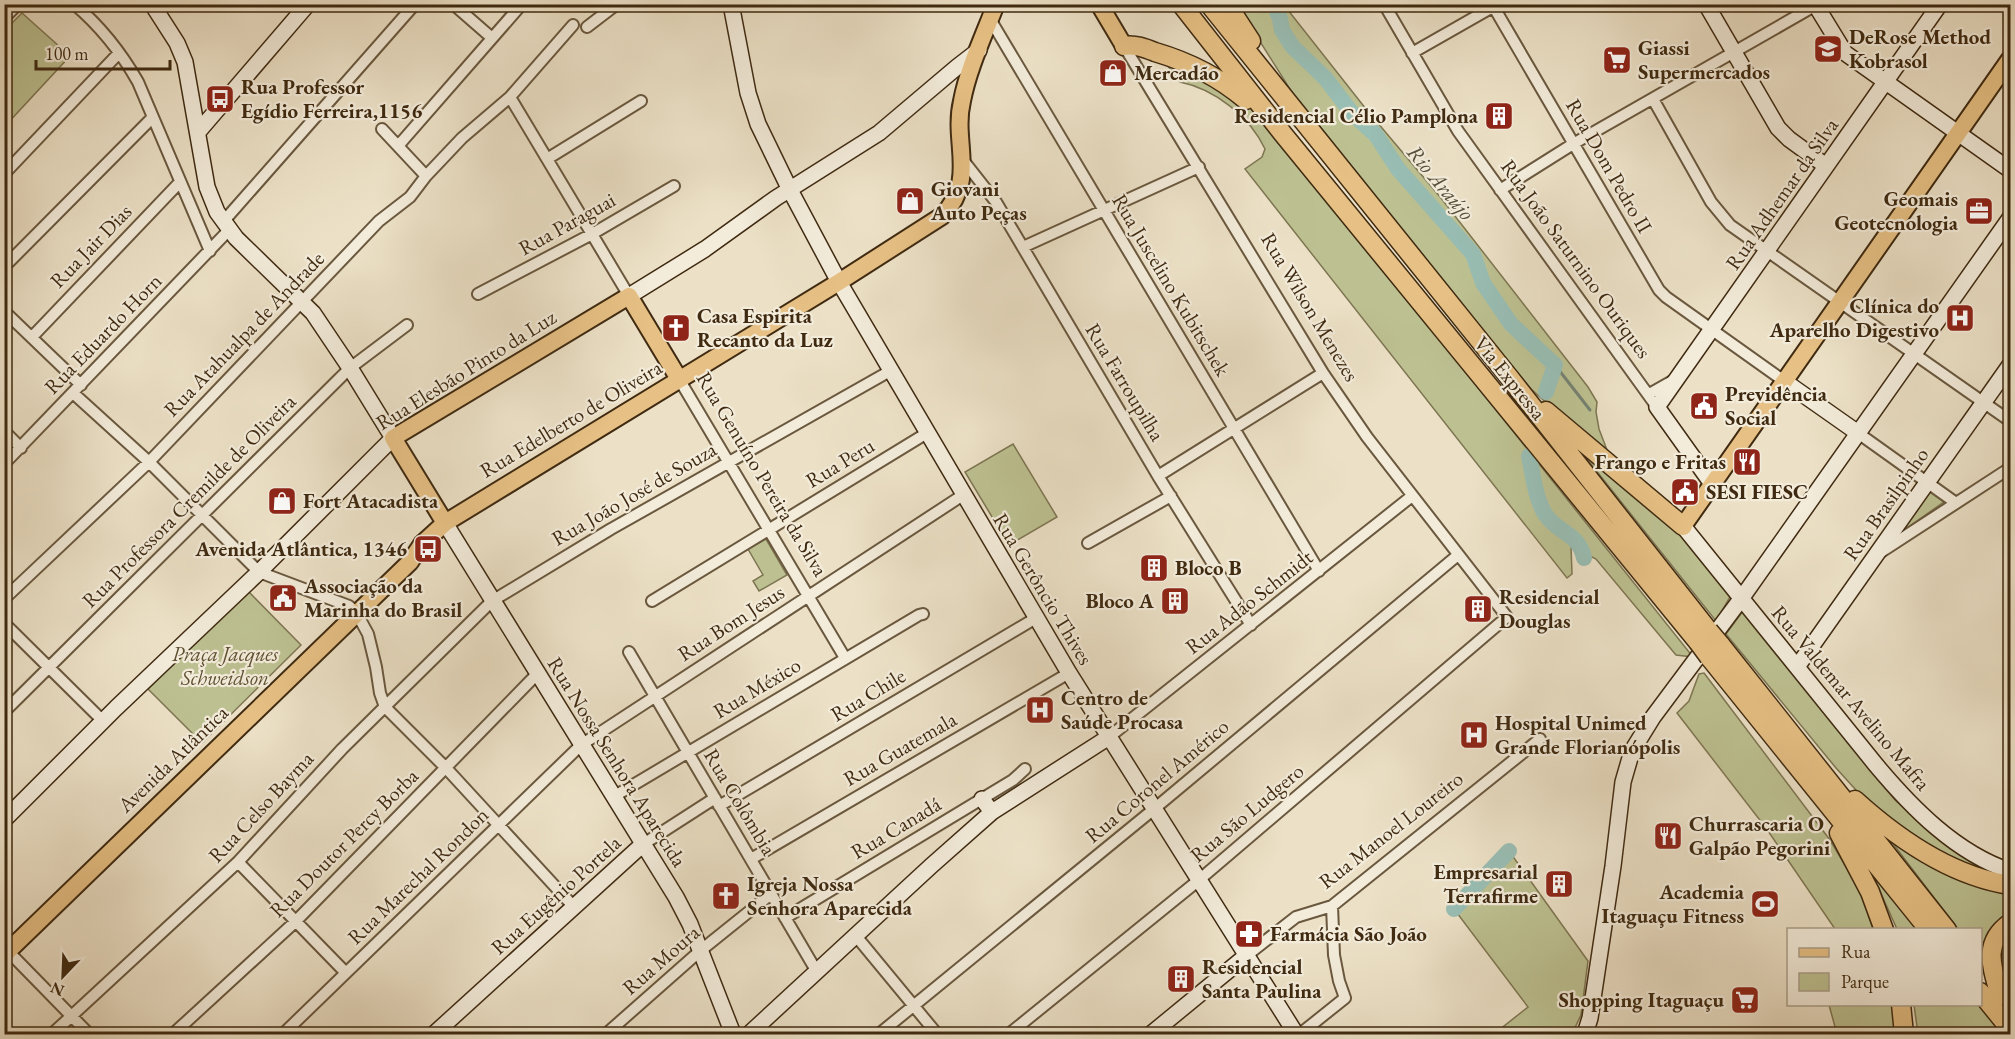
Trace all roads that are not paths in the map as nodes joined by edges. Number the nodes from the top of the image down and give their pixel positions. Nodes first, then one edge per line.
1 (18, 4) edge
2 (74, 4) edge
3 (152, 4) edge
4 (308, 4) edge
5 (415, 4) edge
6 (453, 4) edge
7 (522, 4) edge
8 (617, 4) edge
9 (731, 4) edge
10 (1099, 4) edge
11 (1182, 4) edge
12 (1209, 4) edge
13 (1227, 4) edge
14 (1384, 4) edge
15 (1706, 4) edge
16 (1940, 4) edge
17 (1494, 5) edge
18 (1816, 5) edge
19 (993, 12) edge
20 (4, 18) edge
21 (573, 25) dead end
22 (587, 27) dead end
23 (492, 38) junction
24 (1124, 46) junction
25 (979, 50) junction
26 (1734, 52) junction
27 (1412, 53) junction
28 (118, 54) junction
29 (2010, 59) edge
30 (1885, 83) junction
31 (510, 97) junction
32 (1283, 97) junction
33 (1653, 99) junction
34 (641, 101) dead end
35 (153, 117) junction
36 (382, 129) dead end
37 (198, 132) junction
38 (1283, 134) junction
39 (1958, 134) junction
40 (1573, 144) junction
41 (398, 146) junction
42 (547, 159) junction
43 (963, 160) junction
44 (1826, 166) junction
45 (1199, 167) junction
46 (2010, 170) edge
47 (4, 174) edge
48 (426, 176) junction
49 (180, 182) junction
50 (674, 186) dead end
51 (790, 190) junction
52 (1500, 190) junction
53 (1104, 210) junction
54 (2010, 218) edge
55 (226, 226) junction
56 (592, 234) junction
57 (1023, 246) junction
58 (210, 251) junction
59 (1767, 251) junction
60 (4, 267) edge
61 (839, 282) junction
62 (478, 294) dead end
63 (629, 296) junction
64 (303, 301) junction
65 (1840, 302) junction
66 (4, 311) edge
67 (407, 325) dead end
68 (1712, 330) junction
69 (32, 337) junction
70 (1914, 354) junction
71 (2010, 365) edge
72 (350, 368) junction
73 (890, 371) junction
74 (1323, 373) junction
75 (1509, 377) junction
76 (679, 379) junction
77 (1784, 381) junction
78 (77, 389) junction
79 (1654, 400) junction
80 (1984, 402) junction
81 (2010, 421) edge
82 (1234, 429) junction
83 (4, 431) edge
84 (927, 433) junction
85 (1858, 433) junction
86 (393, 438) junction
87 (21, 448) junction
88 (728, 461) junction
89 (148, 462) junction
90 (4, 464) edge
91 (2010, 468) edge
92 (1158, 476) junction
93 (1928, 482) junction
94 (1712, 484) junction
95 (963, 495) junction
96 (1171, 496) junction
97 (1412, 496) junction
98 (1956, 503) junction
99 (202, 516) junction
100 (445, 523) junction
101 (1683, 526) junction
102 (769, 530) junction
103 (1088, 543) dead end
104 (1458, 555) junction
105 (1876, 556) junction
106 (1319, 571) junction
107 (258, 572) junction
108 (808, 596) junction
109 (4, 599) edge
110 (1741, 599) junction
111 (492, 601) junction
112 (652, 601) dead end
113 (353, 609) junction
114 (922, 614) dead end
115 (1507, 617) joint
116 (1036, 618) junction
117 (4, 623) edge
118 (1251, 626) junction
119 (1709, 643) junction
120 (629, 652) dead end
121 (845, 658) junction
122 (1797, 667) junction
123 (50, 668) junction
124 (1069, 673) junction
125 (537, 674) junction
126 (655, 696) junction
127 (385, 707) junction
128 (4, 712) edge
129 (103, 721) junction
130 (1109, 737) junction
131 (1540, 739) dead end
132 (580, 745) junction
133 (688, 752) junction
134 (446, 768) junction
135 (1025, 769) dead end
136 (1811, 771) junction
137 (613, 798) junction
138 (982, 799) junction
139 (717, 802) junction
140 (1154, 809) junction
141 (992, 812) junction
142 (4, 820) edge
143 (498, 825) junction
144 (642, 845) junction
145 (751, 859) junction
146 (238, 862) junction
147 (1198, 879) junction
148 (2009, 880) edge
149 (771, 894) junction
150 (1332, 906) junction
151 (574, 907) junction
152 (785, 918) junction
153 (295, 922) junction
154 (2010, 923) edge
155 (1883, 928) edge
156 (1928, 928) edge
157 (1945, 928) edge
158 (856, 936) junction
159 (5, 949) edge
160 (700, 951) junction
161 (1246, 956) junction
162 (817, 972) junction
163 (346, 973) junction
164 (1982, 974) edge
165 (1982, 994) edge
166 (2005, 1003) edge
167 (914, 1006) junction
168 (1901, 1006) edge
169 (71, 1016) junction
170 (2010, 1029) edge
171 (52, 1035) edge
172 (89, 1035) edge
173 (173, 1035) edge
174 (283, 1035) edge
175 (434, 1035) edge
176 (606, 1035) edge
177 (733, 1035) edge
178 (749, 1035) edge
179 (879, 1035) edge
180 (937, 1035) edge
181 (1009, 1035) edge
182 (1151, 1035) edge
183 (1298, 1035) edge
184 (1585, 1035) edge
185 (1904, 1035) edge

1 - 20 street
2 - 28 street
3 - 37 main road
4 - 37 main road
5 - 55 street, Rua Eduardo Horn
6 - 23 street
7 - 23 street
8 - 22 street
9 - 51 main road, Rua Gerôncio Thives
10 - 24 main road, Rua Wilson Menezes
11 - 38 highway, Via Expressa
12 - 32 highway, Via Expressa
13 - 32 highway
14 - 27 street, Rua João Saturnino Ouriques
15 - 26 main road
16 - 30 main road, Rua Adhemar da Silva
17 - 27 street
17 - 40 street, Rua Dom Pedro II
18 - 26 street
18 - 30 main road
19 - 25 main road, Rua Edelberto de Oliveira
19 - 53 street, Rua Juscelino Kubitschek
21 - 31 street, Rua Atahualpa de Andrade
23 - 41 street
24 - 38 highway
24 - 45 street, Rua Wilson Menezes
25 - 43 main road, Rua Edelberto de Oliveira
25 - 51 main road, Rua Elesbão Pinto da Luz
26 - 33 street
26 - 44 main road
27 - 52 street, Rua João Saturnino Ouriques
28 - 35 street
28 - 47 street
29 - 39 main road
30 - 39 main road
30 - 44 main road, Rua Adhemar da Silva
31 - 42 street, Rua Genuíno Pereira da Silva
31 - 48 street, Rua Atahualpa de Andrade
32 - 75 highway, Via Expressa
33 - 40 street
33 - 59 street
34 - 42 street
35 - 49 street
35 - 60 street
36 - 41 street
37 - 55 main road
38 - 119 highway, Via Expressa
39 - 46 main road
39 - 65 main road
40 - 52 street
40 - 68 street, Rua Dom Pedro II
41 - 48 street
42 - 56 street, Rua Genuíno Pereira da Silva
43 - 57 street, Rua Farroupilha
43 - 61 main road, Rua Edelberto de Oliveira
44 - 59 main road, Rua Adhemar da Silva
45 - 53 street
45 - 74 street, Rua Wilson Menezes
48 - 64 street, Rua Atahualpa de Andrade
49 - 58 street
49 - 69 street, Rua Jair Dias
50 - 56 street, Rua Paraguai
51 - 61 main road, Rua Gerôncio Thives
51 - 63 main road, Rua Elesbão Pinto da Luz
52 - 79 street, Rua João Saturnino Ouriques
53 - 57 street
53 - 82 street, Rua Juscelino Kubitschek
54 - 70 main road
55 - 58 street, Rua Eduardo Horn
55 - 64 main road
56 - 62 street, Rua Paraguai
56 - 63 street, Rua Genuíno Pereira da Silva
57 - 92 street, Rua Farroupilha
58 - 78 street, Rua Eduardo Horn
59 - 65 street
59 - 68 main road, Rua Adhemar da Silva
61 - 73 main road, Rua Gerôncio Thives
61 - 76 main road, Rua Edelberto de Oliveira
63 - 76 main road, Rua Genuíno Pereira da Silva
63 - 86 main road, Rua Elesbão Pinto da Luz
64 - 72 main road
64 - 89 street, Rua Atahualpa de Andrade
65 - 70 street
65 - 77 main road
66 - 69 street
67 - 72 street, Rua Professora Cremilde de Oliveira
68 - 77 street, Rua Dom Pedro II
68 - 79 main road, Rua Adhemar da Silva
69 - 78 street
70 - 80 street
70 - 85 main road
71 - 80 main road, Rua Brasilpinho
72 - 86 main road
72 - 99 street, Rua Professora Cremilde de Oliveira
73 - 84 main road, Rua Gerôncio Thives
73 - 88 street, Rua João José de Souza
74 - 82 street
74 - 97 street, Rua Wilson Menezes
75 - 101 highway
75 - 119 highway, Via Expressa
76 - 88 street, Rua Genuíno Pereira da Silva
76 - 100 main road, Rua Edelberto de Oliveira
77 - 85 main road
77 - 94 main road
78 - 87 street, Rua Eduardo Horn
78 - 89 street
79 - 94 main road, Rua João Saturnino Ouriques
80 - 81 street
80 - 93 main road, Rua Brasilpinho
82 - 92 street
82 - 106 street, Rua Juscelino Kubitschek
83 - 87 street
84 - 95 main road, Rua Gerôncio Thives
84 - 102 street, Rua Peru
85 - 93 street
85 - 110 main road
86 - 100 main road
86 - 107 main road, Rua Elesbão Pinto da Luz
87 - 90 street, Rua Eduardo Horn
88 - 102 street, Rua Genuíno Pereira da Silva
88 - 111 street, Rua João José de Souza
89 - 99 street
89 - 109 street, Rua Atahualpa de Andrade
91 - 98 street
92 - 96 street, Rua Farroupilha
93 - 98 street
93 - 105 main road, Rua Brasilpinho
94 - 101 main road
95 - 108 street, Rua Bom Jesus
95 - 116 main road, Rua Gerôncio Thives
96 - 103 street
96 - 118 street, Rua Farroupilha
97 - 104 street, Rua Wilson Menezes
97 - 106 street, Rua Adão Schmidt
98 - 105 street
99 - 107 street
99 - 123 street, Rua Professora Cremilde de Oliveira
100 - 111 main road, Rua Nossa Senhora Aparecida
100 - 113 main road, Avenida Atlântica
101 - 110 main road, Rua Valdemar Avelino Mafra
102 - 108 street, Rua Genuíno Pereira da Silva
102 - 112 street, Rua Peru
104 - 115 street, Rua Wilson Menezes
104 - 140 street, Rua Coronel Américo
105 - 122 main road, Rua Brasilpinho
106 - 118 street, Rua Adão Schmidt
107 - 113 street
107 - 129 main road, Rua Elesbão Pinto da Luz
108 - 121 street, Rua Genuíno Pereira da Silva
108 - 126 street, Rua Bom Jesus
110 - 122 main road, Rua Valdemar Avelino Mafra
110 - 184 main road
111 - 125 main road, Rua Nossa Senhora Aparecida
111 - 127 street, Rua Celso Bayma
113 - 127 street
113 - 159 main road, Avenida Atlântica
114 - 121 street, Rua México
115 - 147 street, Rua São Ludgero
116 - 124 main road, Rua Gerôncio Thives
116 - 139 street, Rua Chile
117 - 123 street
118 - 130 street, Rua Adão Schmidt
119 - 136 highway, Via Expressa
120 - 126 street, Rua Colômbia
121 - 133 street, Rua México
122 - 148 main road, Rua Valdemar Avelino Mafra
123 - 128 street, Rua Professora Cremilde de Oliveira
123 - 129 street
124 - 130 main road, Rua Gerôncio Thives
124 - 145 street, Rua Guatemala
125 - 132 main road, Rua Nossa Senhora Aparecida
125 - 134 street, Rua Doutor Percy Borba
126 - 132 street, Rua Bom Jesus
126 - 133 street, Rua Colômbia
127 - 134 street
127 - 146 street, Rua Celso Bayma
129 - 142 main road, Rua Elesbão Pinto da Luz
130 - 140 main road, Rua Gerôncio Thives
130 - 141 main road
131 - 150 street, Rua Manoel Loureiro
132 - 137 main road, Rua Nossa Senhora Aparecida
132 - 143 street, Rua Marechal Rondon
133 - 137 street, Rua México
133 - 139 street, Rua Colômbia
134 - 143 street
134 - 153 street, Rua Doutor Percy Borba
135 - 138 street, Rua Canadá
136 - 148 highway
136 - 155 highway
136 - 156 highway
136 - 157 highway
137 - 144 main road, Rua Nossa Senhora Aparecida
138 - 141 main road
138 - 152 street, Rua Canadá
139 - 144 street, Rua Eugênio Portela
139 - 145 street, Rua Colômbia
140 - 147 main road, Rua Gerôncio Thives
140 - 167 street, Rua Coronel Américo
141 - 158 main road
143 - 151 street
143 - 163 street, Rua Marechal Rondon
144 - 151 main road, Rua Eugênio Portela
144 - 160 main road, Rua Nossa Senhora Aparecida
145 - 149 street, Rua Colômbia
146 - 153 street
146 - 169 street, Rua Celso Bayma
147 - 161 main road, Rua Gerôncio Thives
147 - 181 street, Rua São Ludgero
149 - 152 street, Rua Colômbia
149 - 160 street, Rua Moura
150 - 161 street, Rua Manoel Loureiro
150 - 183 street
151 - 175 main road, Rua Eugênio Portela
152 - 162 street, Rua Colômbia
153 - 163 street
153 - 173 street, Rua Doutor Percy Borba
154 - 166 highway
158 - 162 main road
158 - 167 street
159 - 169 street
160 - 176 street, Rua Moura
160 - 177 main road, Rua Nossa Senhora Aparecida
161 - 182 main road, Rua Manoel Loureiro
161 - 183 main road, Rua Gerôncio Thives
162 - 178 main road
163 - 174 street, Rua Marechal Rondon
164 - 166 highway
165 - 170 highway
167 - 179 street, Rua Coronel Américo
167 - 180 street
168 - 185 highway
169 - 171 street, Rua Celso Bayma
169 - 172 street

